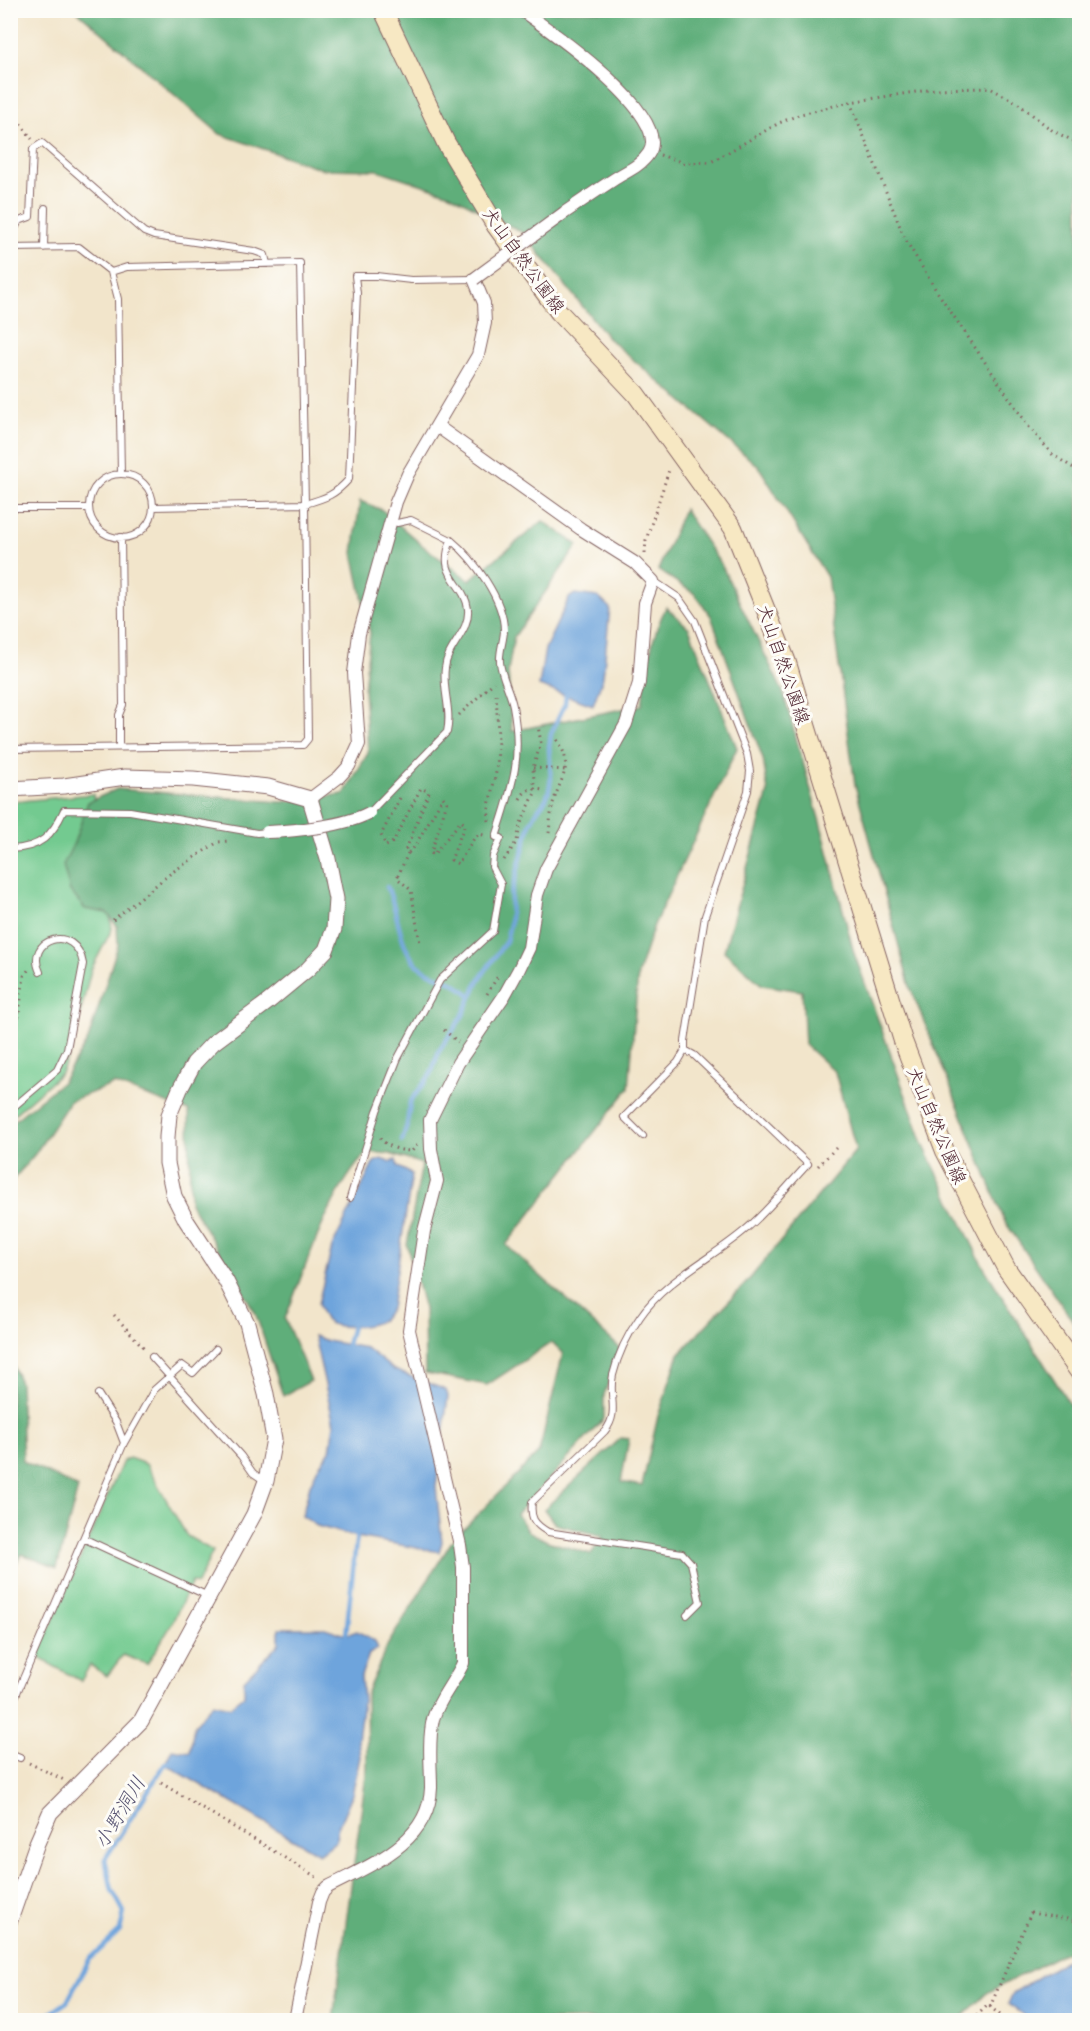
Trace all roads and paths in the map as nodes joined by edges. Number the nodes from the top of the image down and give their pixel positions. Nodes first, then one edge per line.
1 (383, 10) edge
2 (521, 10) edge
3 (850, 102) junction
4 (1080, 144) edge
5 (650, 152) junction
6 (45, 208) dead end
7 (10, 228) edge
8 (10, 248) edge
9 (44, 248) junction
10 (267, 264) junction
11 (111, 272) junction
12 (474, 279) junction
13 (437, 426) junction
14 (678, 453) junction
15 (1080, 470) edge
16 (121, 474) junction
17 (305, 504) junction
18 (153, 507) junction
19 (10, 508) edge
20 (89, 508) junction
21 (390, 521) junction
22 (121, 537) junction
23 (451, 540) junction
24 (643, 571) junction
25 (653, 581) junction
26 (450, 721) junction
27 (538, 726) dead end
28 (556, 738) dead end
29 (119, 747) junction
30 (10, 749) edge
31 (533, 768) junction
32 (566, 770) junction
33 (10, 789) edge
34 (402, 795) dead end
35 (310, 799) junction
36 (369, 813) joint
37 (489, 822) dead end
38 (267, 832) joint
39 (490, 832) dead end
40 (549, 833) dead end
41 (237, 840) dead end
42 (10, 849) edge
43 (408, 853) junction
44 (501, 884) junction
45 (113, 920) dead end
46 (420, 943) dead end
47 (30, 967) dead end
48 (500, 971) dead end
49 (40, 972) dead end
50 (10, 990) edge
51 (482, 1002) dead end
52 (20, 1005) junction
53 (444, 1030) dead end
54 (10, 1032) edge
55 (455, 1038) dead end
56 (458, 1042) dead end
57 (685, 1050) junction
58 (453, 1052) dead end
59 (10, 1053) edge
60 (10, 1058) edge
61 (10, 1110) edge
62 (381, 1130) dead end
63 (643, 1136) dead end
64 (418, 1138) dead end
65 (350, 1198) dead end
66 (114, 1315) dead end
67 (216, 1349) dead end
68 (152, 1357) joint
69 (1080, 1373) edge
70 (168, 1376) junction
71 (98, 1394) dead end
72 (124, 1443) junction
73 (266, 1481) junction
74 (85, 1539) junction
75 (208, 1596) junction
76 (687, 1615) dead end
77 (10, 1709) edge
78 (10, 1754) edge
79 (20, 1758) joint
80 (161, 1783) dead end
81 (76, 1786) junction
82 (328, 1887) junction
83 (1080, 1919) edge
84 (10, 1920) edge
85 (990, 2007) junction
86 (295, 2020) edge
87 (972, 2020) edge
88 (1006, 2020) edge

1 - 14 main road, 犬山自然公園線
2 - 5 street
3 - 4 path
3 - 5 path
3 - 15 path
5 - 12 street, bridge
6 - 9 lane
7 - 10 lane
8 - 9 lane
9 - 11 lane
10 - 11 lane
10 - 17 lane
11 - 16 lane
12 - 13 street
12 - 17 lane
13 - 21 street
13 - 24 street
14 - 24 path
14 - 69 main road, 犬山自然公園線
16 - 18 lane
16 - 20 lane
17 - 18 lane
17 - 29 lane
18 - 22 lane
19 - 20 lane
20 - 22 lane
21 - 23 lane
21 - 35 street
22 - 29 lane
23 - 26 lane
23 - 44 lane
24 - 25 street
25 - 57 lane
25 - 82 street
26 - 36 lane
26 - 37 path
27 - 31 path
28 - 32 path
29 - 30 lane
31 - 32 path
31 - 44 path
32 - 40 path
33 - 35 street
34 - 43 path
35 - 73 street
36 - 38 street, bridge
38 - 42 lane
39 - 43 path
41 - 45 path
43 - 46 path
44 - 65 lane
47 - 52 path
48 - 51 path
49 - 61 lane
50 - 52 path
52 - 54 path
53 - 55 path
56 - 58 path
57 - 63 lane
57 - 76 lane
59 - 60 lane
62 - 64 path
66 - 68 path
67 - 70 lane
68 - 70 lane
70 - 72 lane
70 - 73 lane
71 - 72 lane
72 - 74 lane
73 - 75 street
74 - 75 lane
74 - 77 lane
75 - 81 street
78 - 79 lane
79 - 81 path
80 - 82 path
81 - 84 street
82 - 86 street
83 - 85 path
85 - 87 path
85 - 88 path

